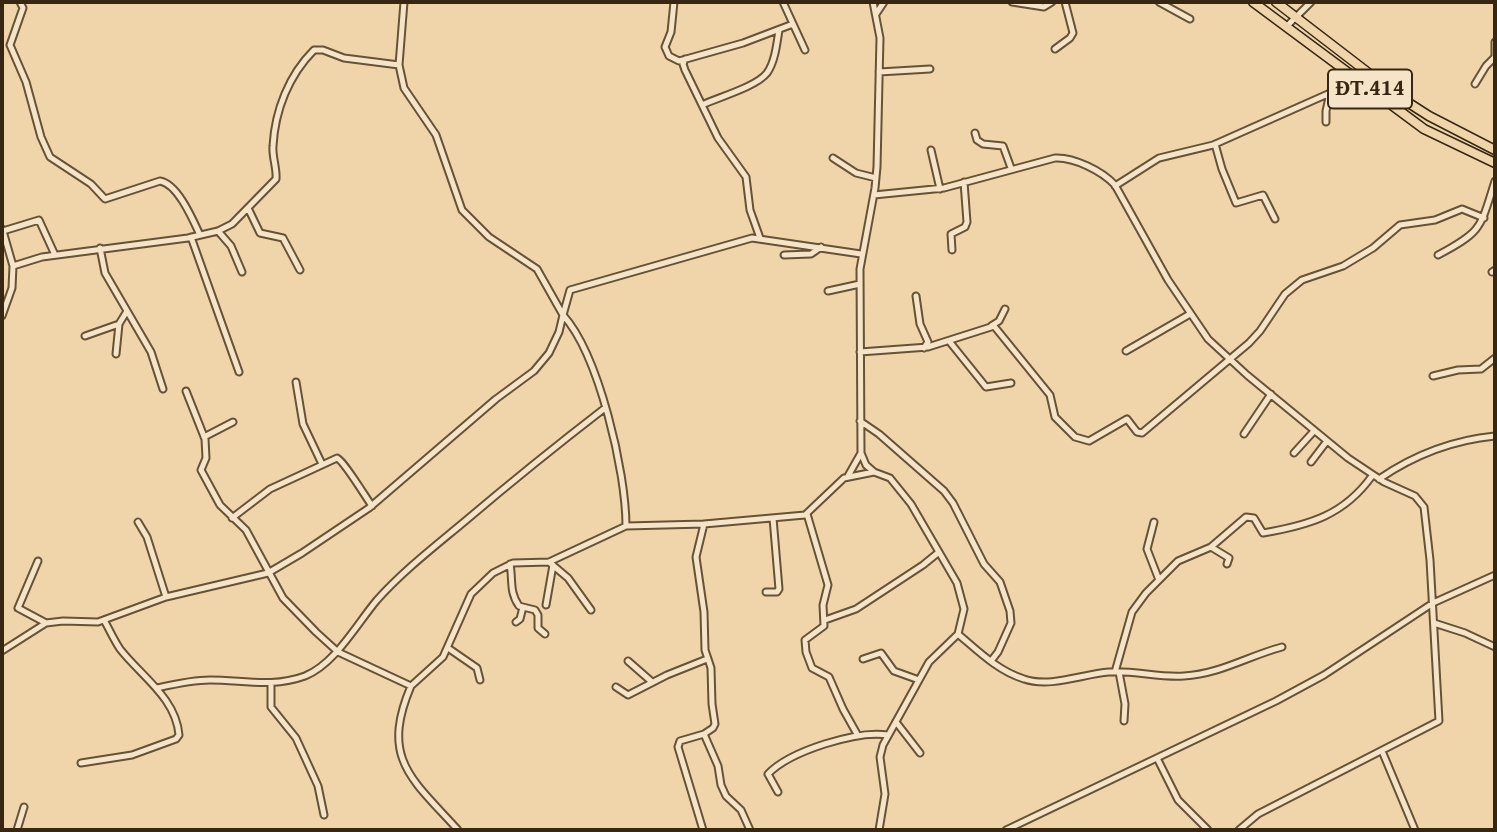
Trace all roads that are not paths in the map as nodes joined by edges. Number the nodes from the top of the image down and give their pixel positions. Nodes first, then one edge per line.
1 (20, 2) edge
2 (404, 2) edge
3 (674, 2) edge
4 (783, 2) edge
5 (873, 2) edge
6 (884, 2) edge
7 (1012, 2) edge
8 (1052, 2) edge
9 (1065, 2) edge
10 (1159, 2) edge
11 (1253, 2) edge
12 (1276, 2) edge
13 (1311, 2) edge
14 (876, 14) junction
15 (1296, 17) junction
16 (1189, 19) dead end
17 (793, 24) junction
18 (1286, 27) junction
19 (779, 30) junction
20 (1495, 42) edge
21 (1055, 49) dead end
22 (805, 50) dead end
23 (1495, 56) edge
24 (685, 59) junction
25 (399, 65) junction
26 (930, 69) dead end
27 (1342, 69) junction
28 (879, 72) junction
29 (1475, 84) dead end
30 (1330, 93) junction
31 (702, 104) junction
32 (1326, 122) dead end
33 (975, 133) dead end
34 (1216, 144) junction
35 (931, 150) dead end
36 (1495, 150) edge
37 (833, 158) dead end
38 (1495, 163) edge
39 (1011, 168) junction
40 (876, 178) junction
41 (1495, 181) edge
42 (964, 182) junction
43 (1115, 186) junction
44 (940, 189) junction
45 (874, 195) junction
46 (248, 208) junction
47 (1484, 218) junction
48 (1275, 219) dead end
49 (2, 230) edge
50 (218, 231) junction
51 (201, 235) junction
52 (191, 237) junction
53 (760, 238) junction
54 (821, 247) junction
55 (100, 248) junction
56 (952, 250) dead end
57 (861, 254) junction
58 (784, 255) dead end
59 (1438, 255) dead end
60 (55, 256) junction
61 (13, 266) junction
62 (299, 270) dead end
63 (242, 272) dead end
64 (860, 284) junction
65 (828, 290) dead end
66 (916, 296) dead end
67 (1005, 309) dead end
68 (127, 312) junction
69 (1191, 314) junction
70 (563, 315) junction
71 (2, 316) edge
72 (119, 324) junction
73 (991, 326) junction
74 (85, 336) dead end
75 (949, 341) junction
76 (924, 348) junction
77 (1126, 351) dead end
78 (860, 352) junction
79 (116, 355) dead end
80 (1495, 358) edge
81 (1230, 360) junction
82 (239, 372) dead end
83 (1433, 376) dead end
84 (296, 382) dead end
85 (1011, 383) dead end
86 (163, 389) dead end
87 (186, 391) dead end
88 (1271, 394) junction
89 (605, 408) junction
90 (860, 421) junction
91 (233, 422) dead end
92 (1314, 431) junction
93 (1244, 434) dead end
94 (1495, 436) edge
95 (204, 437) junction
96 (1327, 441) junction
97 (861, 453) junction
98 (1294, 453) dead end
99 (1311, 462) dead end
100 (322, 464) junction
101 (874, 472) junction
102 (848, 477) junction
103 (1376, 477) junction
104 (372, 506) junction
105 (807, 514) junction
106 (232, 518) junction
107 (773, 518) junction
108 (138, 522) dead end
109 (1154, 522) dead end
110 (704, 524) junction
111 (626, 526) junction
112 (1211, 547) junction
113 (939, 552) junction
114 (38, 561) dead end
115 (551, 563) junction
116 (510, 564) junction
117 (1227, 564) dead end
118 (268, 572) junction
119 (1495, 575) edge
120 (1159, 580) junction
121 (766, 592) dead end
122 (166, 597) junction
123 (1433, 603) junction
124 (546, 605) dead end
125 (523, 607) junction
126 (592, 610) dead end
127 (104, 620) junction
128 (825, 620) junction
129 (516, 622) dead end
130 (46, 623) junction
131 (1434, 623) junction
132 (545, 634) dead end
133 (958, 634) junction
134 (1282, 647) dead end
135 (1495, 647) edge
136 (448, 648) junction
137 (2, 651) edge
138 (338, 652) junction
139 (707, 659) junction
140 (863, 659) dead end
141 (628, 661) dead end
142 (991, 661) junction
143 (1117, 672) junction
144 (480, 680) dead end
145 (919, 680) junction
146 (652, 682) junction
147 (411, 686) junction
148 (270, 687) junction
149 (616, 687) dead end
150 (157, 688) junction
151 (1124, 720) dead end
152 (896, 722) junction
153 (704, 734) junction
154 (857, 734) junction
155 (888, 735) junction
156 (1382, 751) junction
157 (920, 753) dead end
158 (1157, 758) junction
159 (81, 763) dead end
160 (778, 792) dead end
161 (24, 807) dead end
162 (324, 815) dead end
163 (17, 830) edge
164 (458, 830) edge
165 (703, 830) edge
166 (750, 830) edge
167 (878, 830) edge
168 (1006, 830) edge
169 (1208, 830) edge
170 (1239, 830) edge
171 (1415, 830) edge

1 - 51 street
2 - 25 street
3 - 24 street
4 - 17 street
5 - 14 street
6 - 14 street
7 - 8 street
9 - 21 street
10 - 16 street
11 - 18 main road, ĐT.414
12 - 15 main road
13 - 15 street
14 - 28 street
15 - 18 street
15 - 36 main road
17 - 19 street
17 - 22 street
18 - 27 main road, ĐT.414
19 - 24 street
19 - 31 street
20 - 23 street
23 - 29 street
24 - 31 street
25 - 46 street
25 - 70 street
26 - 28 street
27 - 30 street
27 - 38 main road, ĐT.414
28 - 40 street
30 - 32 street
30 - 34 street
31 - 53 street
33 - 39 street
34 - 43 street
34 - 48 street
35 - 44 street
37 - 40 street
39 - 42 street
39 - 43 street
40 - 45 street
41 - 47 street
42 - 44 street
42 - 56 street
43 - 69 street
44 - 45 street
45 - 57 street
46 - 50 street
46 - 62 street
47 - 59 street
47 - 81 street
49 - 60 street
49 - 61 street
50 - 51 street
50 - 63 street
51 - 52 street
52 - 55 street
52 - 82 street
53 - 54 street
53 - 70 street
54 - 57 street
54 - 58 street
55 - 60 street
55 - 68 street
57 - 64 street
60 - 61 street
61 - 71 street
64 - 65 street
64 - 78 street
66 - 76 street
67 - 73 street
68 - 72 street
68 - 86 street
69 - 77 street
69 - 81 street
70 - 89 street
70 - 104 street
72 - 74 street
72 - 79 street
73 - 75 street
73 - 81 street
75 - 76 street
75 - 85 street
76 - 78 street
78 - 90 street
80 - 83 street
81 - 88 street
84 - 100 street
87 - 95 street
88 - 92 street
88 - 93 street
89 - 111 street
89 - 138 street
90 - 97 street
90 - 142 street
91 - 95 street
92 - 96 street
92 - 98 street
94 - 103 street
95 - 106 street
96 - 99 street
96 - 103 street
97 - 101 street
97 - 102 street
100 - 104 street
100 - 106 street
101 - 102 street
101 - 113 street
102 - 105 street
103 - 112 street
103 - 123 street
104 - 118 street
105 - 107 street
105 - 128 street
106 - 118 street
107 - 110 street
107 - 121 street
108 - 122 street
109 - 120 street
110 - 111 street
110 - 139 street
111 - 115 street
112 - 117 street
112 - 120 street
113 - 128 street
113 - 133 street
114 - 130 street
115 - 116 street
115 - 124 street
115 - 126 street
116 - 125 street
116 - 136 street
118 - 122 street
118 - 138 street
119 - 123 street
120 - 143 street
122 - 127 street
123 - 131 street
123 - 158 street
125 - 129 street
125 - 132 street
127 - 130 street
127 - 150 street
128 - 154 street
130 - 137 street
131 - 135 street
131 - 156 street
133 - 142 street
133 - 145 street
134 - 143 street
136 - 144 street
136 - 147 street
138 - 147 street
138 - 148 street
139 - 146 street
139 - 153 street
140 - 145 street
141 - 146 street
142 - 143 street
143 - 151 street
145 - 152 street
146 - 149 street
147 - 164 street
148 - 150 street
148 - 162 street
150 - 159 street
152 - 155 street
152 - 157 street
153 - 165 street
153 - 166 street
154 - 155 street
154 - 160 street
155 - 167 street
156 - 170 street
156 - 171 street
158 - 168 street
158 - 169 street
161 - 163 street

